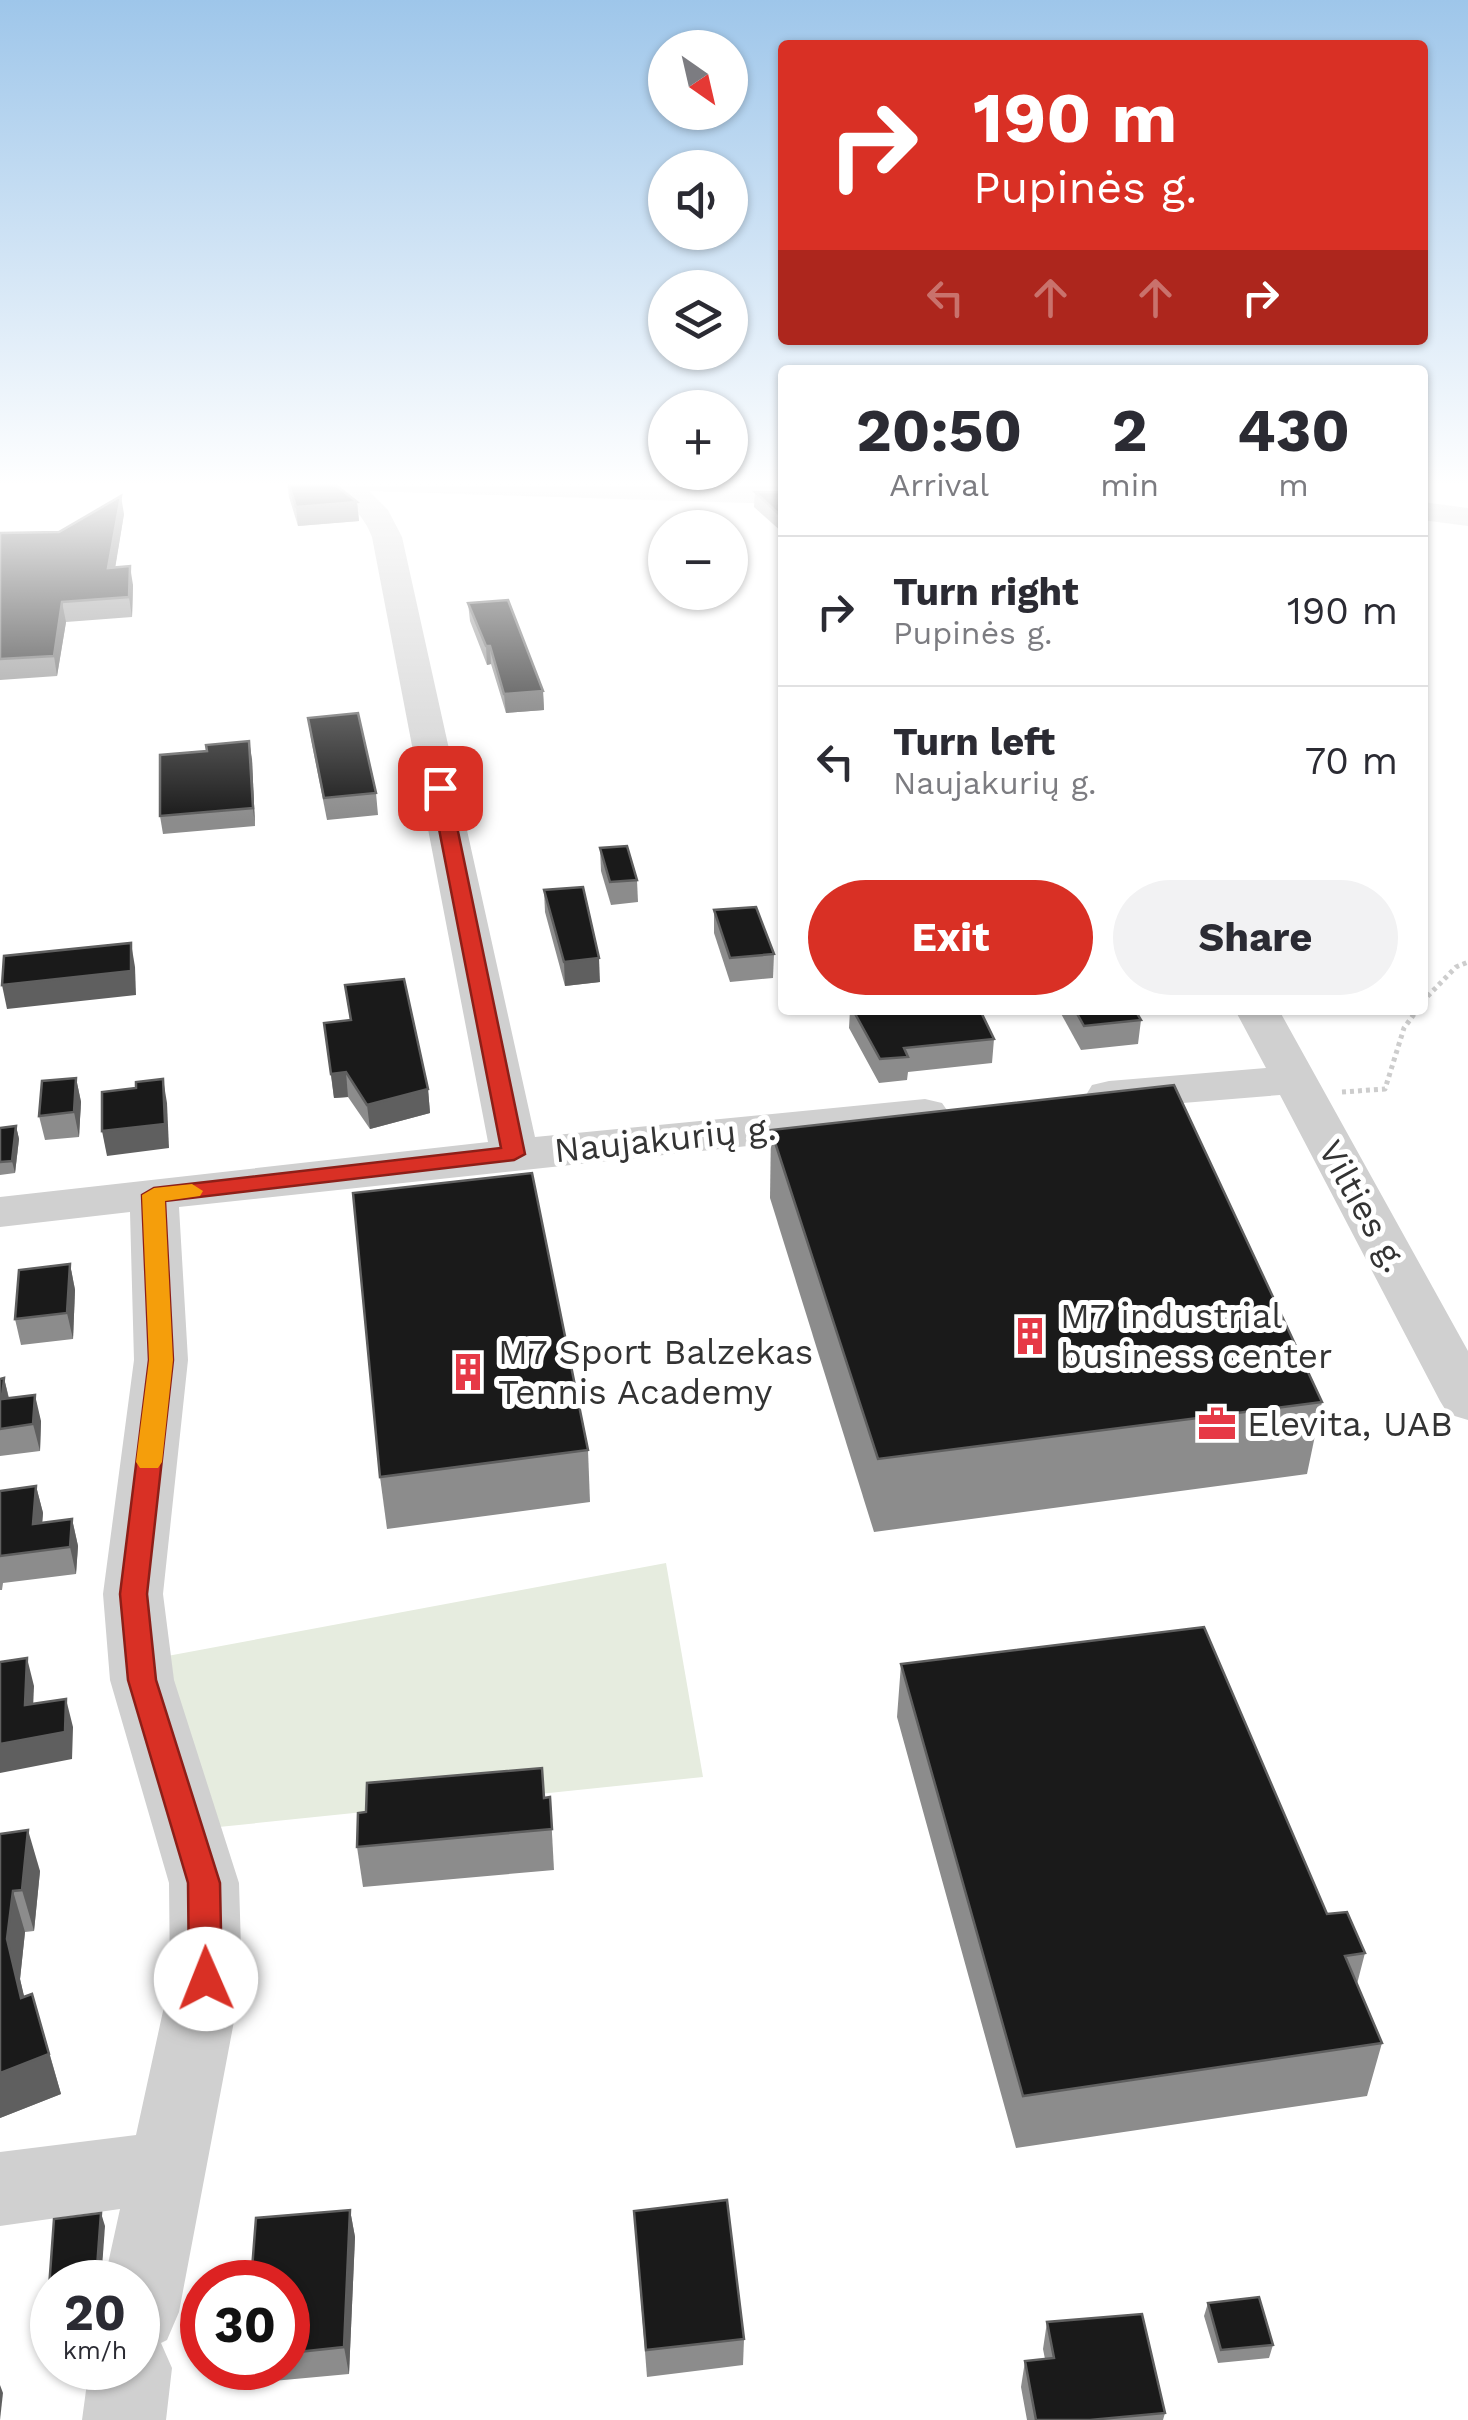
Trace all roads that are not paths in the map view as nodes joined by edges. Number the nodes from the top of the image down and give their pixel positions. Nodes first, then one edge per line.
1 (399, 595) edge
2 (1260, 1015) edge
3 (1293, 1080) junction
4 (1068, 1100) edge
5 (971, 1109) edge
6 (514, 1154) junction
7 (154, 1195) junction
8 (0, 1212) edge
9 (1468, 1402) edge
10 (164, 2167) junction
11 (0, 2189) edge
12 (147, 2260) edge
13 (127, 2390) edge
14 (124, 2420) edge

1 - 6 street, Naujakurių g.
2 - 3 street, Vilties g.
3 - 4 street
3 - 9 street, Vilties g.
5 - 6 street, Naujakurių g.
6 - 7 street
7 - 8 street
7 - 10 street
10 - 11 street
10 - 12 street
13 - 14 street

